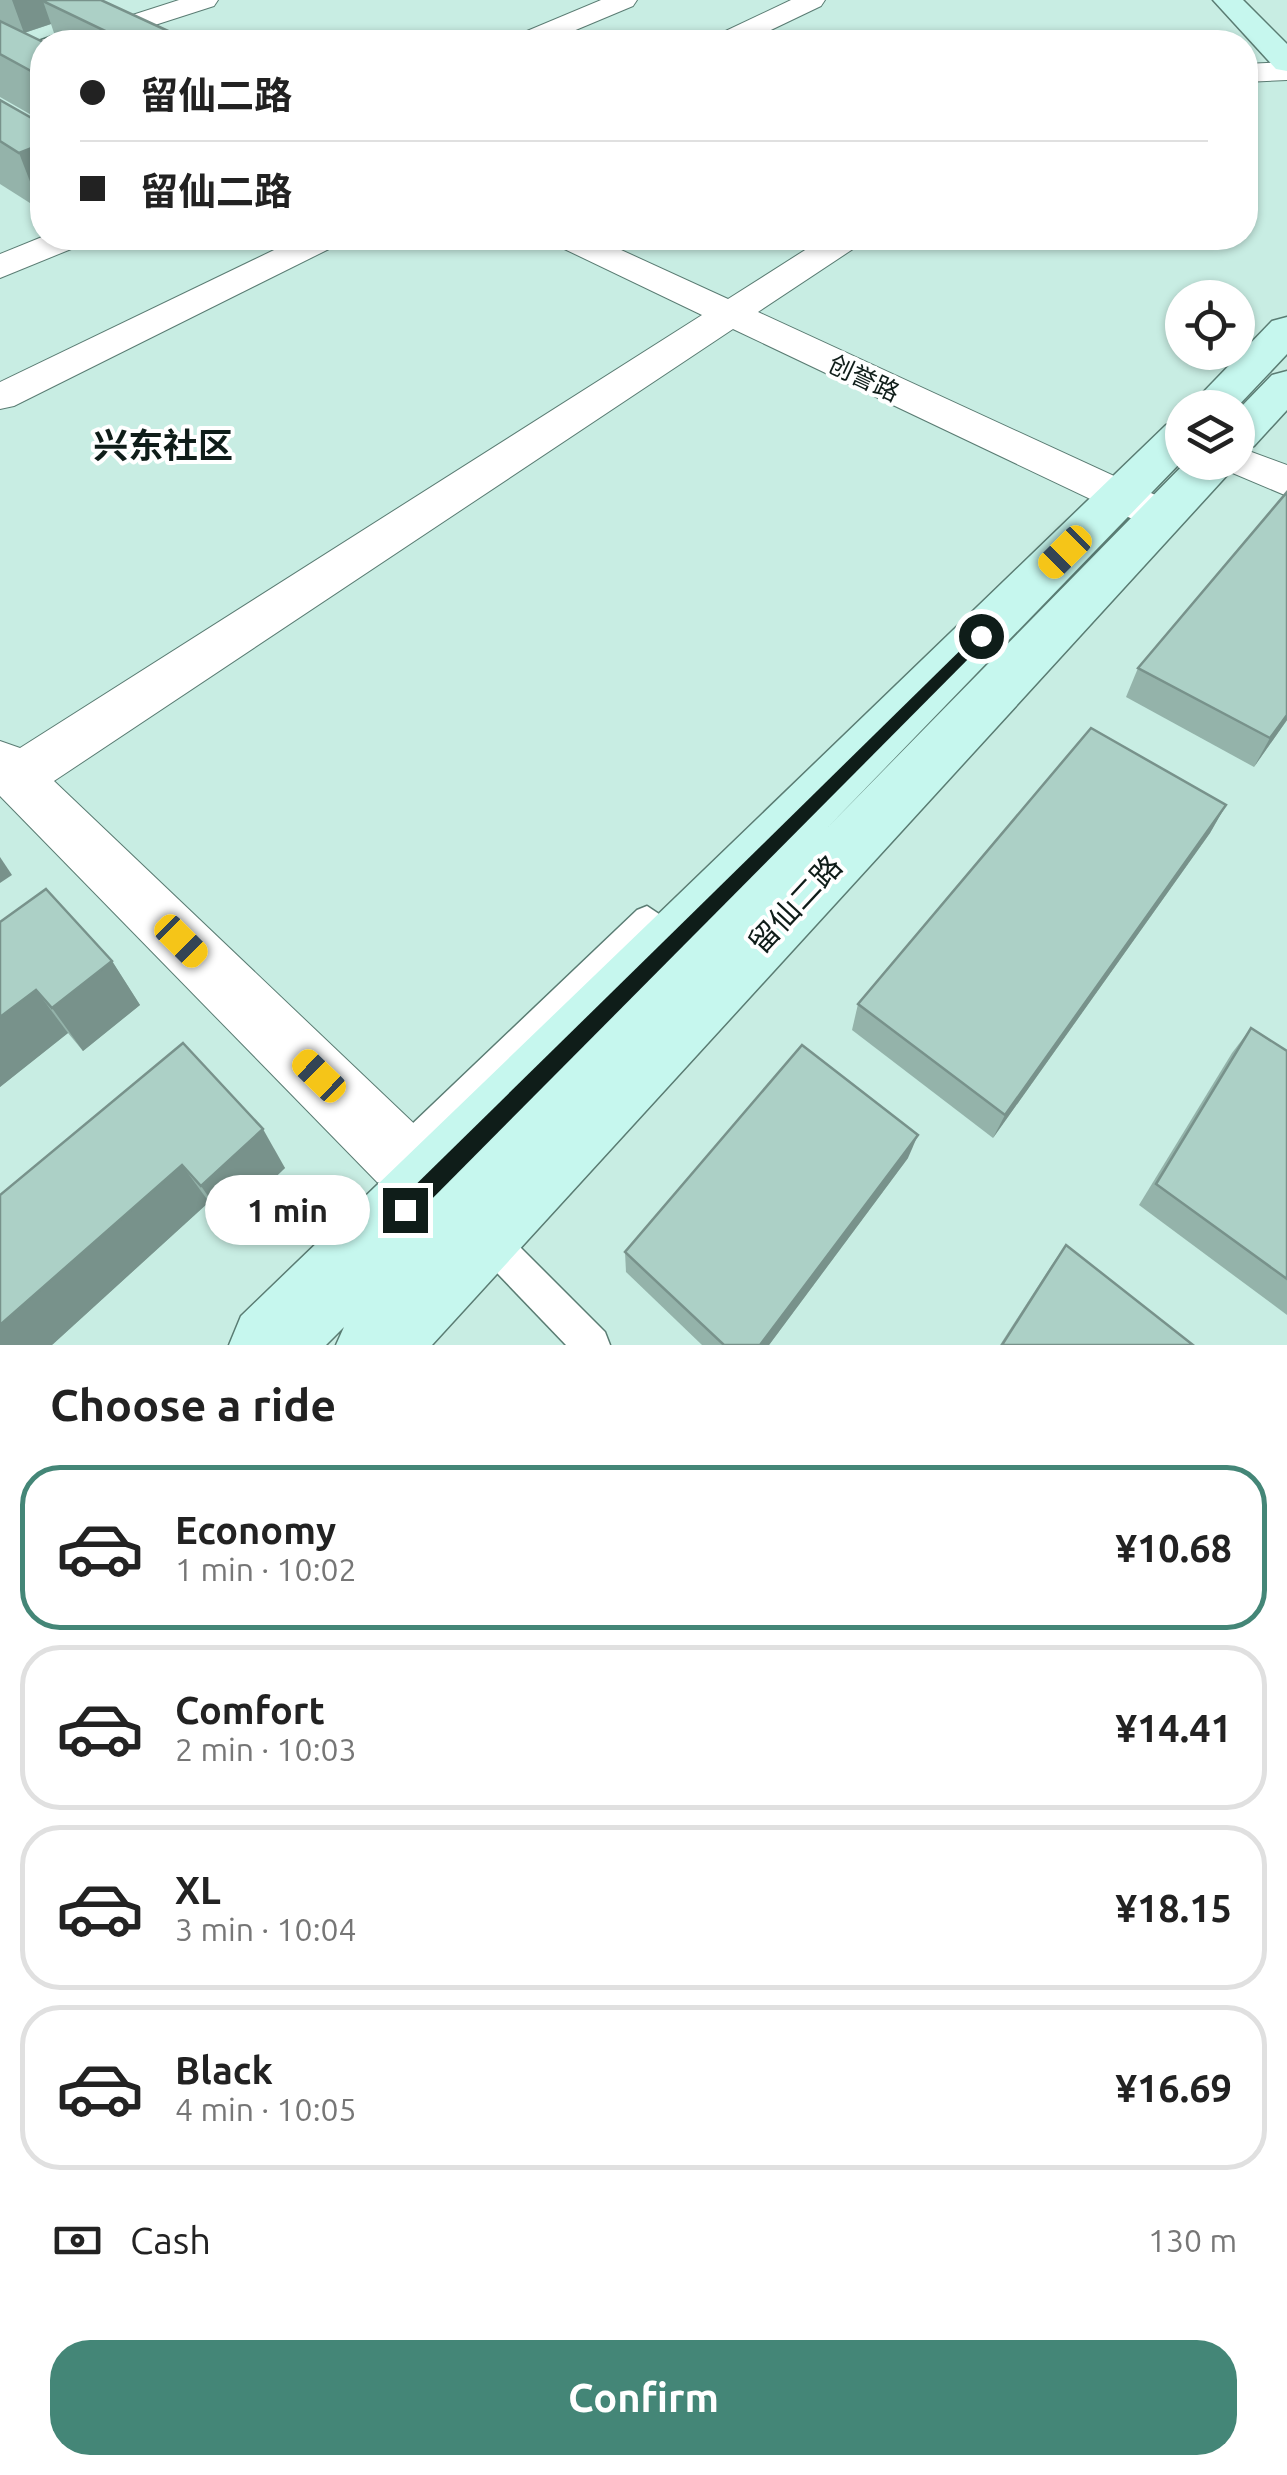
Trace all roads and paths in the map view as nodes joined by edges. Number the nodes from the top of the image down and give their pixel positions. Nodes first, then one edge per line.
1 (77, 0) edge
2 (204, 0) edge
3 (624, 0) edge
4 (812, 0) edge
5 (1227, 0) edge
6 (102, 22) edge
7 (130, 26) junction
8 (79, 30) edge
9 (139, 30) edge
10 (553, 30) edge
11 (749, 30) edge
12 (1256, 30) edge
13 (1258, 32) edge
14 (1287, 62) edge
15 (1287, 71) edge
16 (1258, 72) edge
17 (41, 250) edge
18 (302, 250) edge
19 (593, 250) edge
20 (829, 250) edge
21 (0, 267) edge
22 (728, 316) junction
23 (1287, 330) edge
24 (1287, 384) edge
25 (1228, 390) edge
26 (0, 398) edge
27 (1255, 418) edge
28 (1165, 464) edge
29 (1255, 468) edge
30 (1183, 480) edge
31 (1287, 482) edge
32 (1141, 506) junction
33 (8, 770) edge
34 (675, 942) junction
35 (401, 1158) joint
36 (483, 1234) junction
37 (270, 1345) edge
38 (377, 1345) edge
39 (592, 1345) edge

1 - 7 street
2 - 7 street
3 - 10 street
4 - 11 street
5 - 12 street
6 - 8 lane
7 - 9 street
13 - 14 street
15 - 16 street
17 - 21 street
18 - 26 street
19 - 22 street, 创誉路
20 - 22 street
22 - 32 street, 创誉路
22 - 33 street
23 - 25 street
24 - 27 street
28 - 32 street, 留仙二路
29 - 31 street
30 - 32 street, 留仙二路
32 - 34 street, 留仙二路
32 - 36 street, 留仙二路
33 - 35 street
34 - 35 lane
34 - 37 street, 留仙二路
36 - 38 street, 留仙二路
36 - 39 lane

